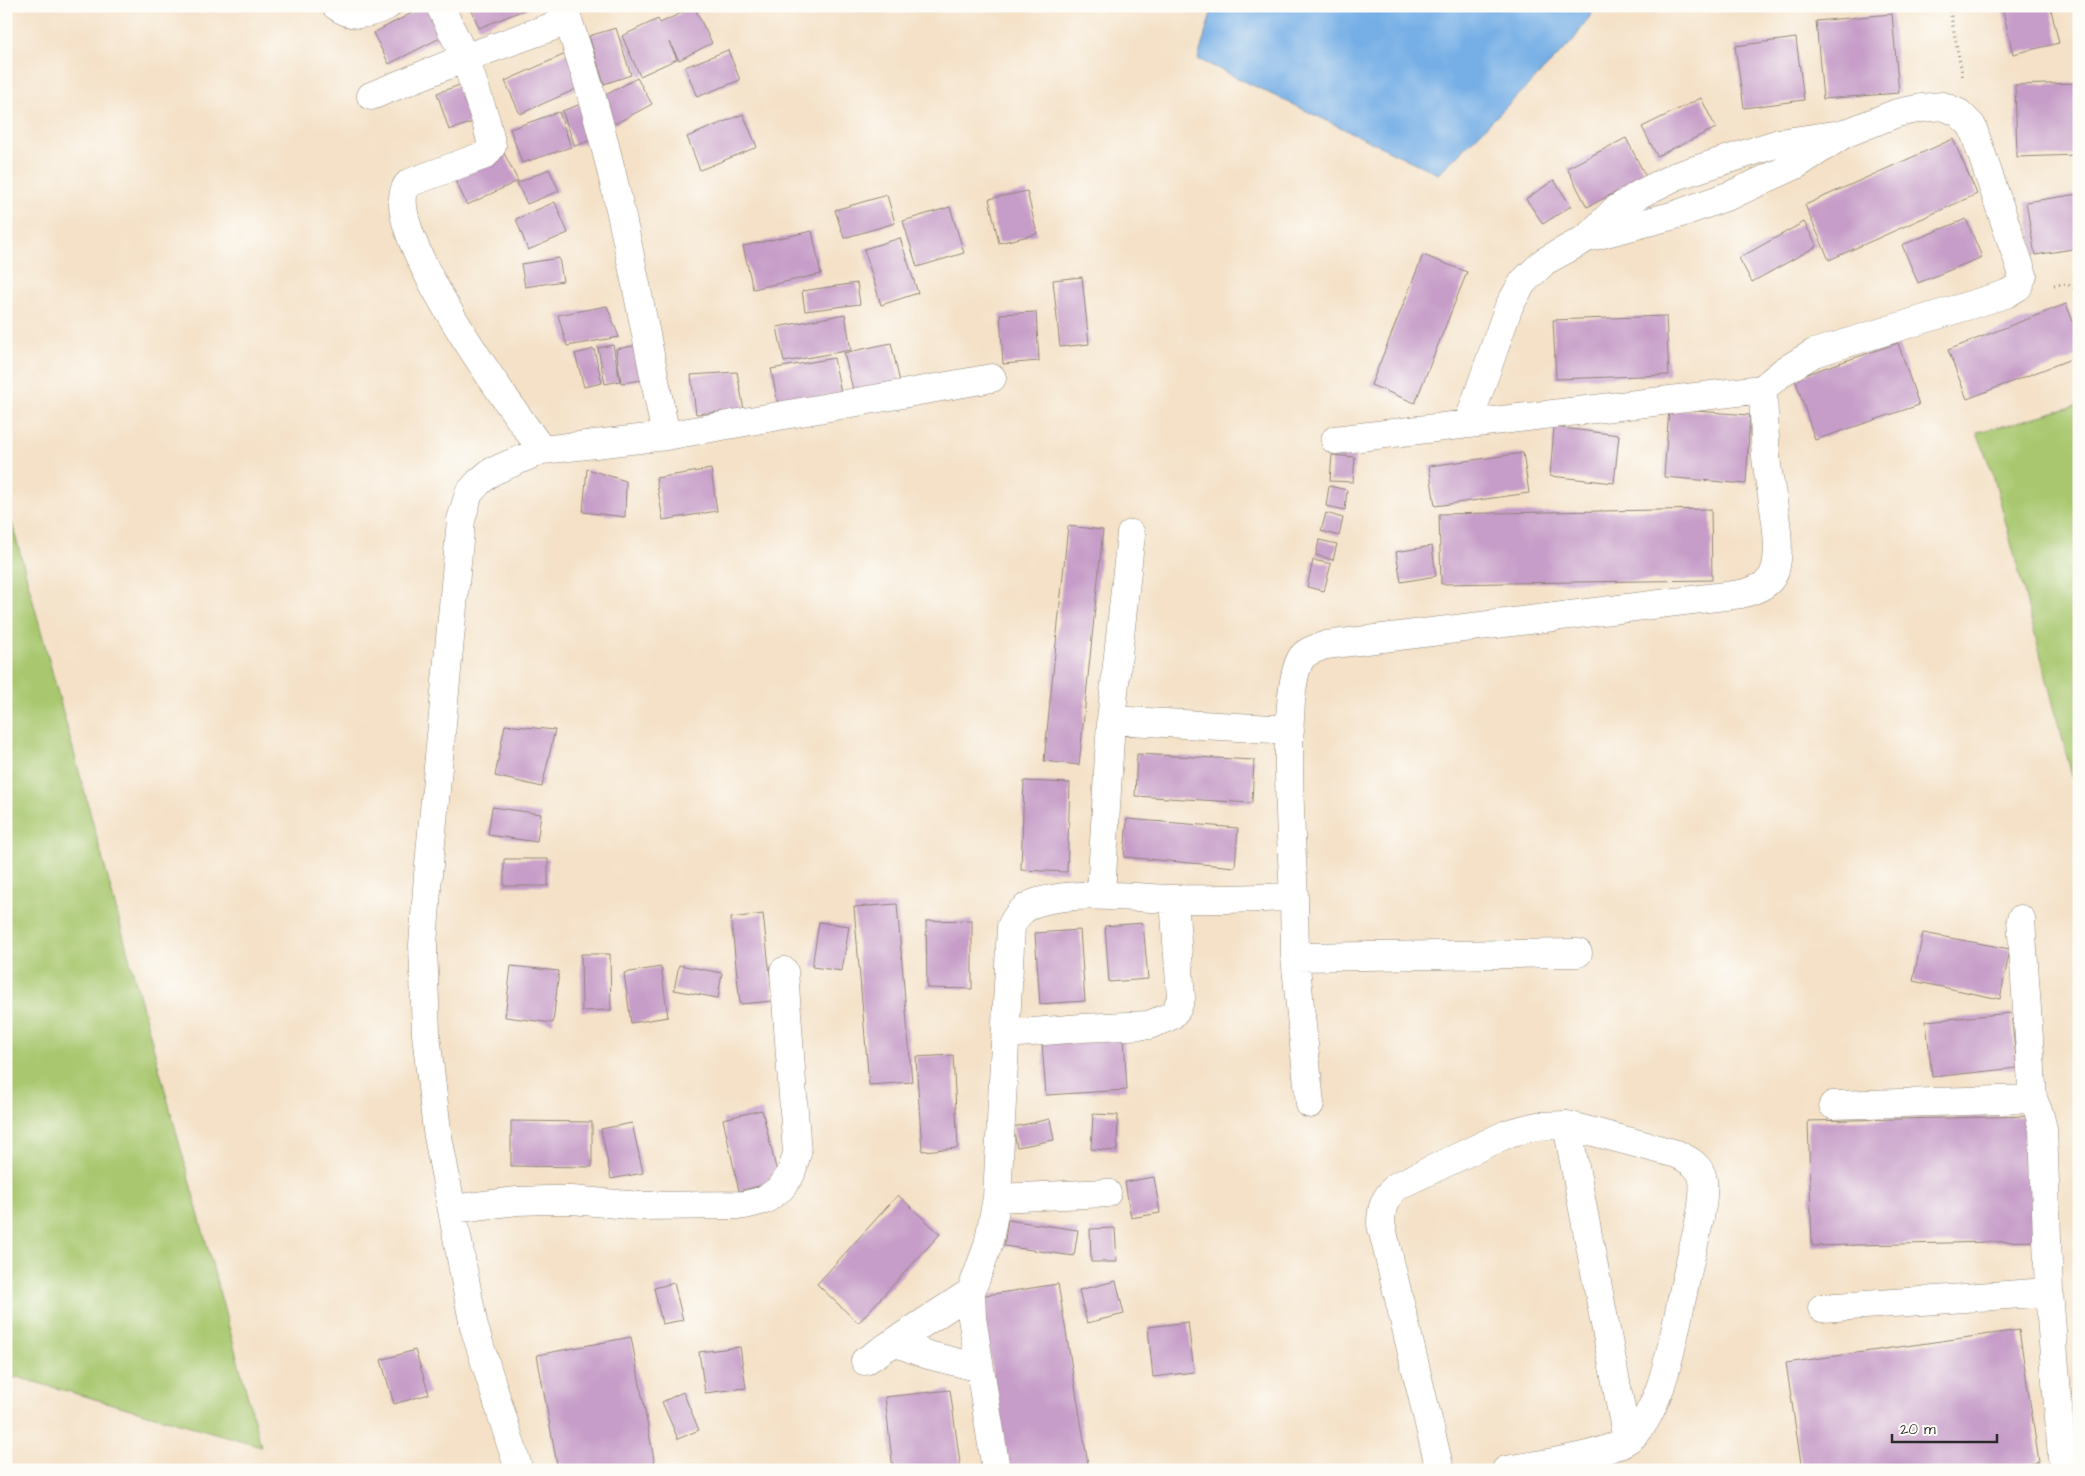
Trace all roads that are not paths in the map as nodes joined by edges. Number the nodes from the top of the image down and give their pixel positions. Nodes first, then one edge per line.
1 (336, 6) edge
2 (387, 6) edge
3 (440, 6) edge
4 (565, 13) edge
5 (465, 58) junction
6 (371, 96) dead end
7 (1844, 134) junction
8 (1587, 238) junction
9 (992, 378) dead end
10 (1762, 388) junction
11 (1468, 423) junction
12 (666, 436) junction
13 (1335, 440) dead end
14 (542, 450) junction
15 (1131, 534) dead end
16 (1111, 720) junction
17 (1290, 730) junction
18 (1100, 895) junction
19 (1294, 897) junction
20 (1174, 899) junction
21 (2020, 919) dead end
22 (1578, 952) dead end
23 (1295, 957) junction
24 (784, 971) dead end
25 (1006, 1034) junction
26 (2033, 1099) junction
27 (1310, 1104) dead end
28 (1833, 1105) dead end
29 (1567, 1125) junction
30 (1107, 1193) dead end
31 (997, 1198) junction
32 (452, 1209) junction
33 (971, 1292) junction
34 (2048, 1292) junction
35 (1822, 1308) dead end
36 (894, 1342) junction
37 (866, 1361) dead end
38 (980, 1368) junction
39 (1627, 1440) junction
40 (519, 1470) edge
41 (996, 1470) edge
42 (1440, 1470) edge
43 (1506, 1470) edge
44 (2063, 1470) edge

1 - 2 street
3 - 5 street
4 - 5 street
4 - 12 street
5 - 6 street
5 - 14 street
7 - 8 street
7 - 8 street
7 - 10 street
8 - 11 street
9 - 12 street
10 - 11 street
10 - 17 street
11 - 13 street
12 - 14 street
14 - 32 street
15 - 16 street
16 - 17 street
16 - 18 street
17 - 19 street
18 - 20 street
18 - 25 street
19 - 20 street
19 - 23 street
20 - 25 street
21 - 26 street
22 - 23 street
23 - 27 street
24 - 32 street
25 - 31 street
26 - 28 street
26 - 34 street
29 - 39 street
29 - 39 street
29 - 42 street
30 - 31 street
31 - 33 street
32 - 40 street
33 - 36 street
33 - 38 street
34 - 35 street
34 - 44 street
36 - 37 street
36 - 38 street
38 - 41 street
39 - 43 street

